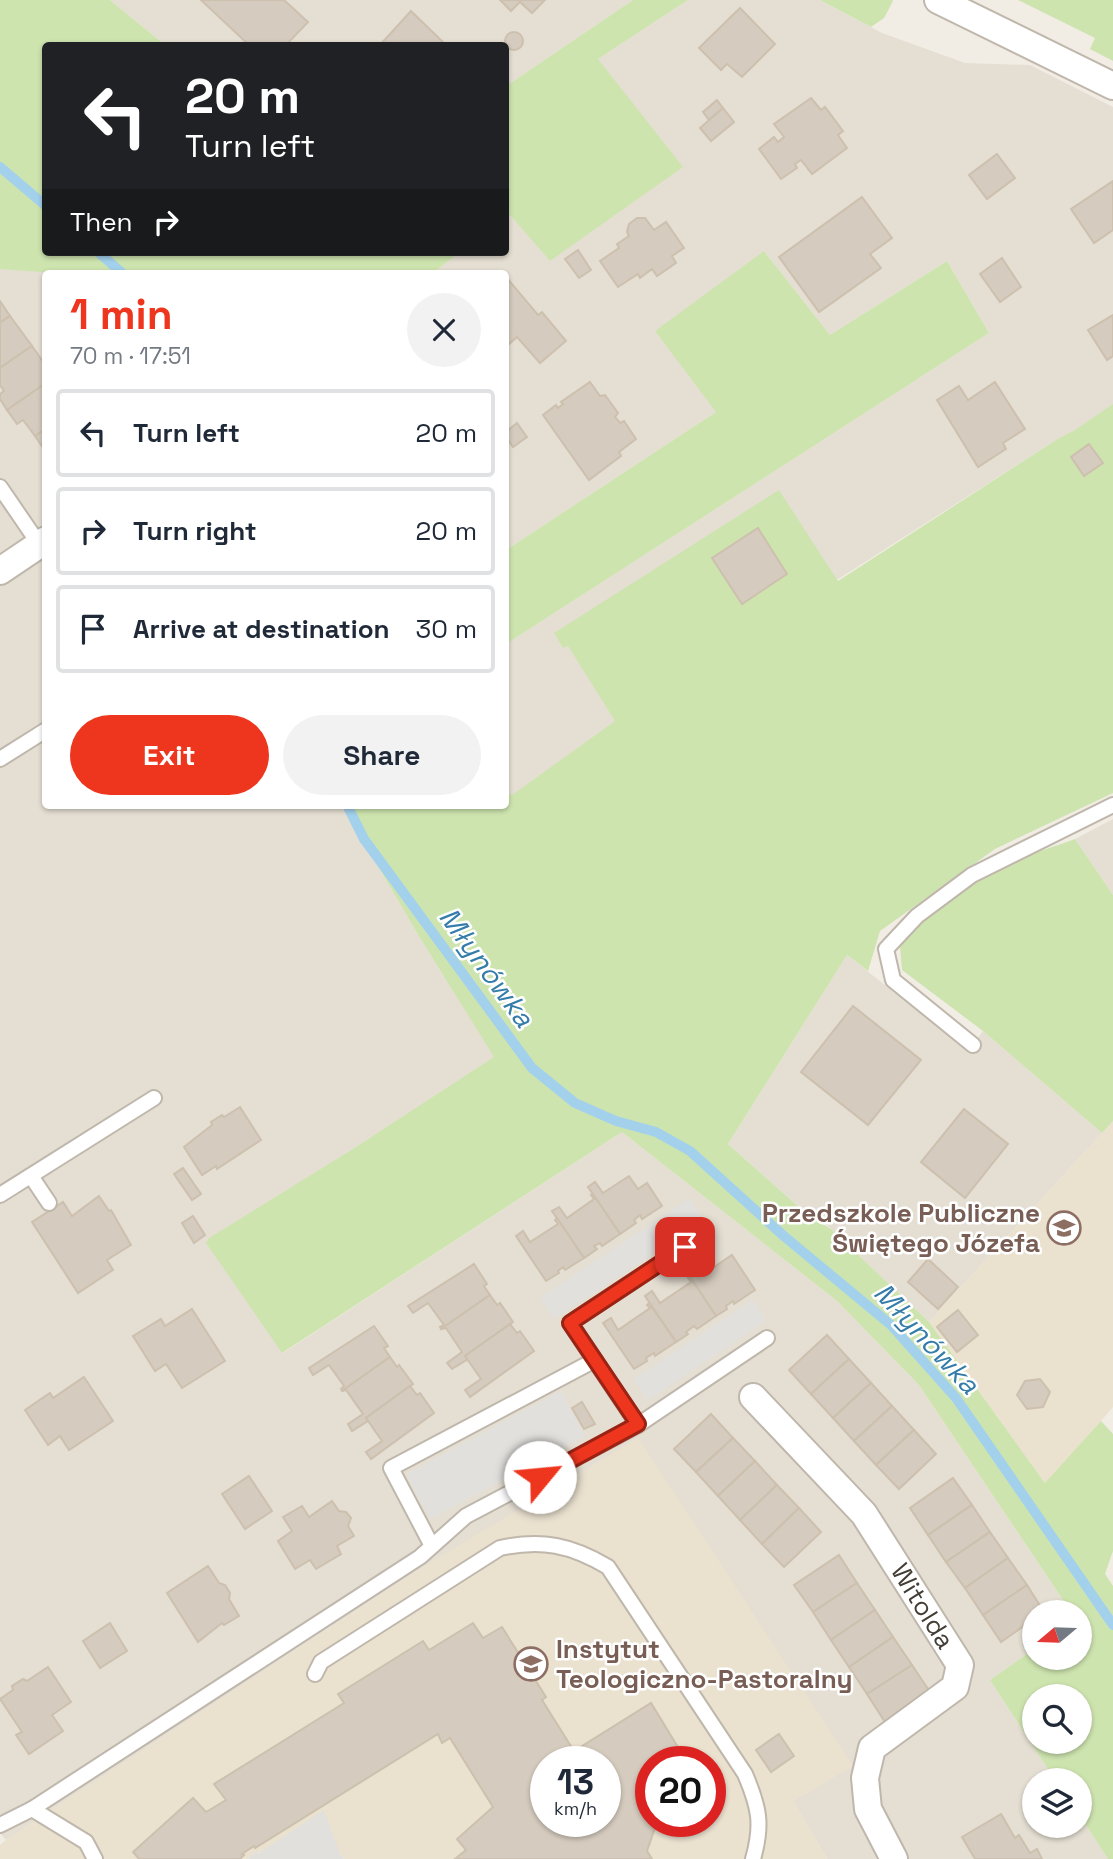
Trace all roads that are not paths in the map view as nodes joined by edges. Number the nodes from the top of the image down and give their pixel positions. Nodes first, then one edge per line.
1 (938, 0) edge
2 (1113, 86) edge
3 (0, 487) edge
4 (42, 542) edge
5 (0, 571) edge
6 (42, 733) edge
7 (0, 759) edge
8 (1113, 805) edge
9 (973, 1045) dead end
10 (154, 1098) dead end
11 (32, 1175) junction
12 (0, 1195) edge
13 (49, 1203) dead end
14 (685, 1247) dead end
15 (767, 1338) dead end
16 (595, 1360) junction
17 (753, 1397) dead end
18 (638, 1424) junction
19 (432, 1546) junction
20 (315, 1674) dead end
21 (32, 1809) junction
22 (0, 1825) edge
23 (95, 1859) edge
24 (754, 1859) edge
25 (894, 1859) edge

1 - 2 street
3 - 4 lane
4 - 5 street
6 - 7 lane
8 - 9 lane
10 - 11 lane
11 - 12 lane
11 - 13 lane
14 - 16 lane
15 - 18 lane
16 - 18 lane
16 - 19 lane
17 - 25 street, Witolda
18 - 19 lane
19 - 21 lane
20 - 24 lane
21 - 22 lane
21 - 23 lane

